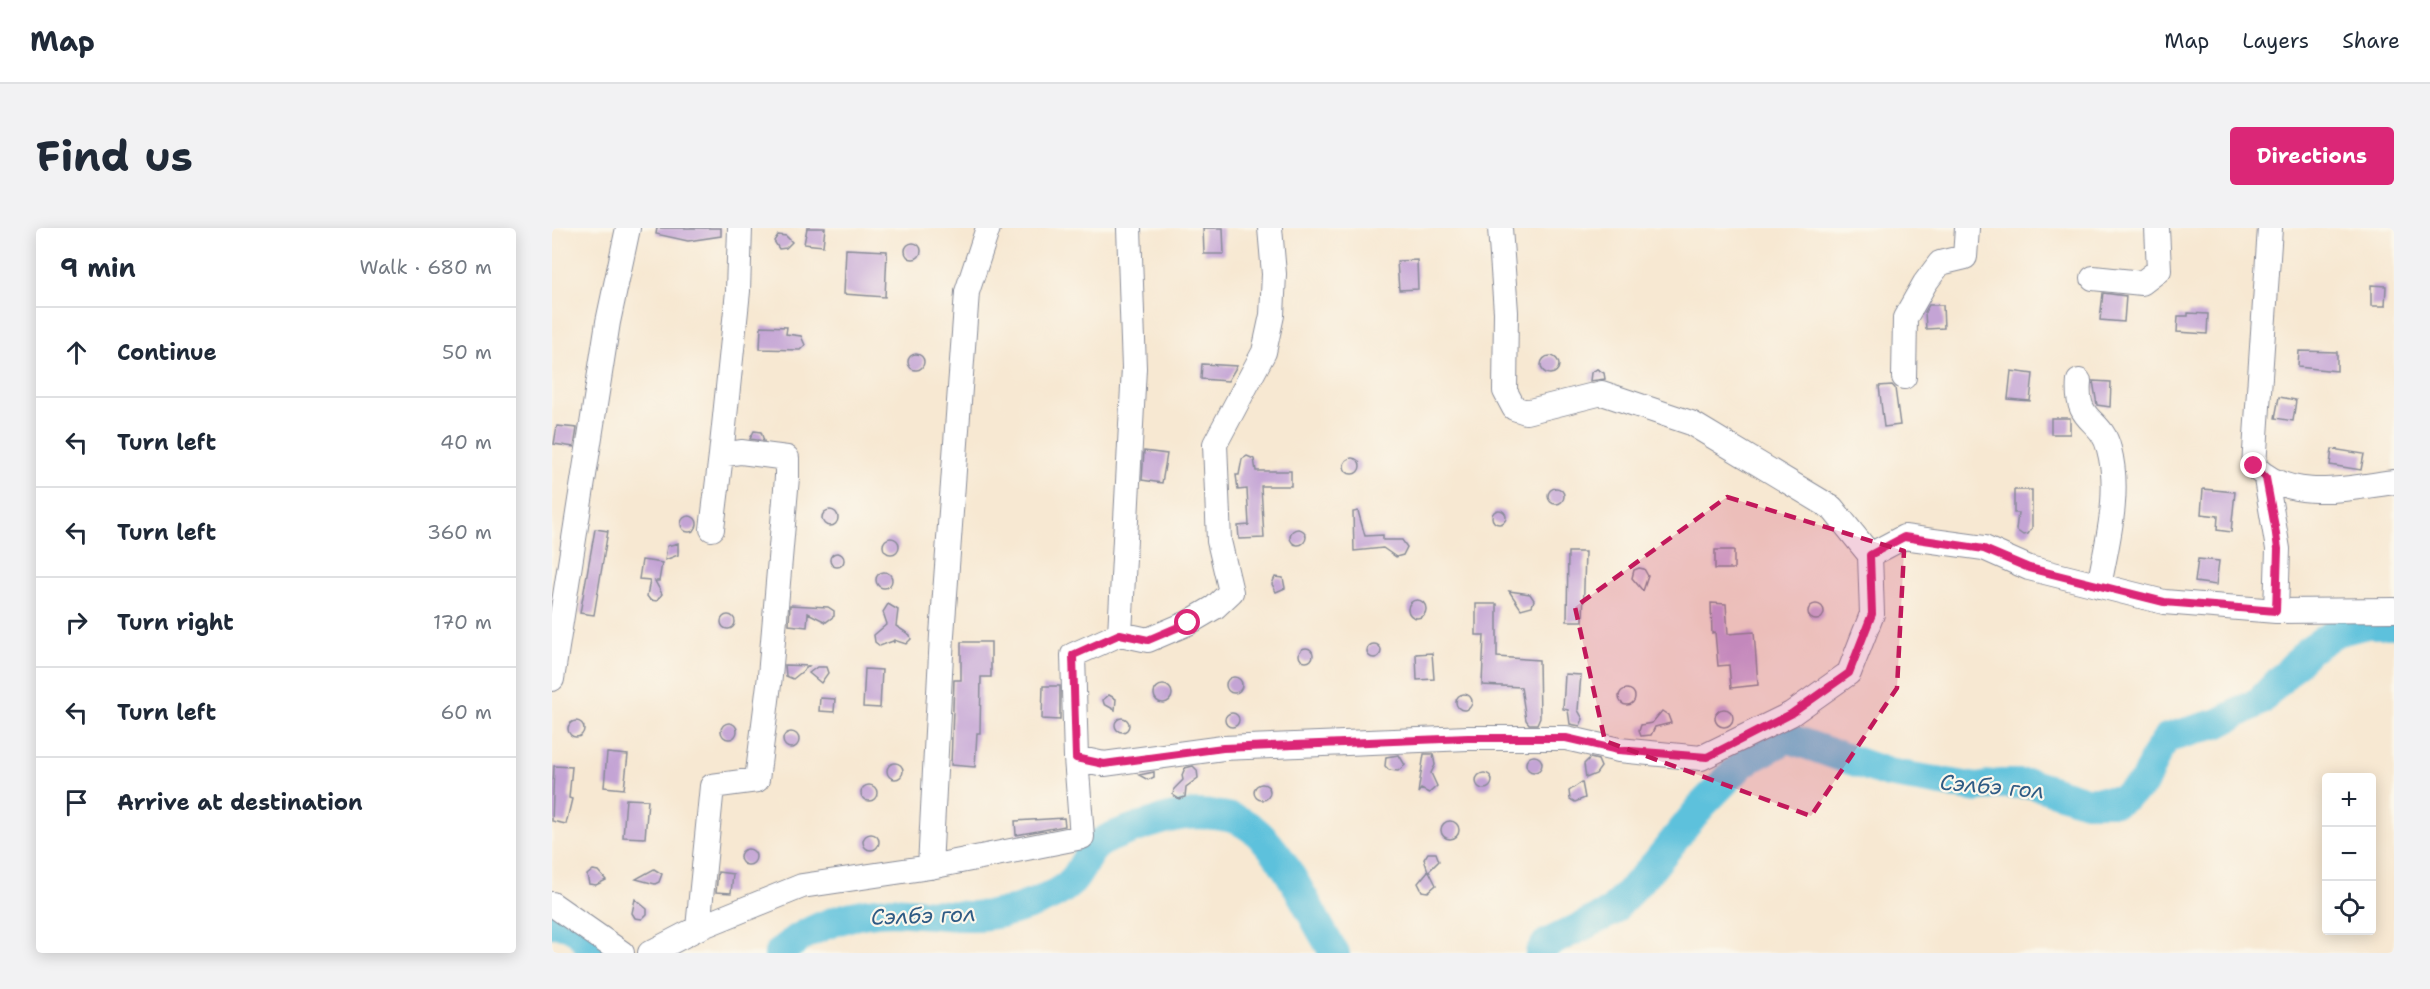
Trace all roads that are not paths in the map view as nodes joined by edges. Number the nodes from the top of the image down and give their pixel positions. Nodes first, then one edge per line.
1 (628, 228) edge
2 (740, 228) edge
3 (988, 228) edge
4 (1129, 228) edge
5 (1270, 228) edge
6 (1500, 228) edge
7 (1967, 228) edge
8 (2157, 228) edge
9 (2270, 228) edge
10 (2093, 278) dead end
11 (1904, 377) dead end
12 (2079, 381) dead end
13 (721, 455) junction
14 (2266, 478) junction
15 (2394, 482) edge
16 (712, 529) dead end
17 (1870, 555) junction
18 (2099, 586) junction
19 (2394, 610) edge
20 (2276, 611) junction
21 (1120, 634) junction
22 (552, 679) edge
23 (1076, 758) junction
24 (930, 867) junction
25 (552, 904) edge
26 (698, 928) junction
27 (622, 953) edge
28 (650, 953) edge

1 - 22 street
2 - 13 street
3 - 24 street
4 - 21 street
5 - 21 street
6 - 17 street
7 - 11 street
8 - 10 street
9 - 14 street
12 - 18 street
13 - 16 street
13 - 26 street
14 - 15 street
14 - 20 street
17 - 18 street
17 - 23 street
18 - 20 street
19 - 20 street
21 - 23 street
23 - 24 street
24 - 26 street
25 - 27 street
26 - 28 street

